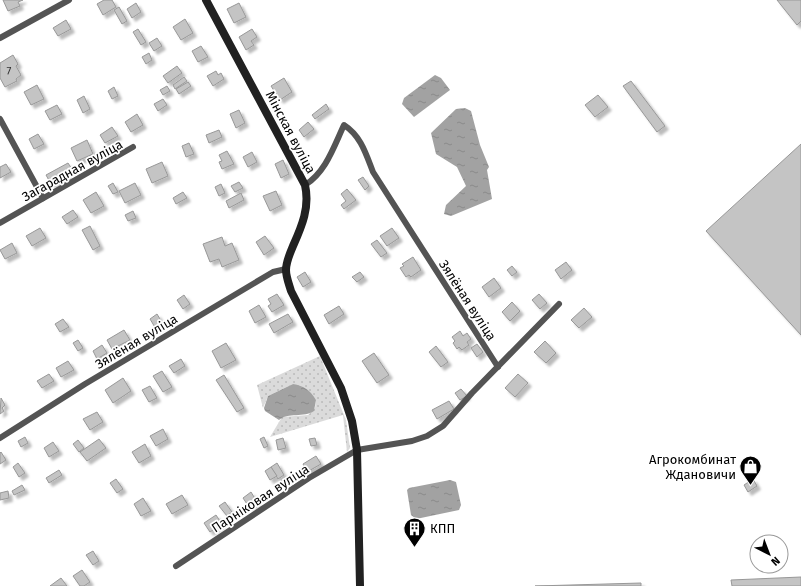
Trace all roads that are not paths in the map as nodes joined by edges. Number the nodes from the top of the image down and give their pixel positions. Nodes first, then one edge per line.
1 (69, 0) edge
2 (206, 0) edge
3 (0, 38) edge
4 (0, 118) edge
5 (133, 148) dead end
6 (305, 185) junction
7 (43, 198) junction
8 (0, 223) edge
9 (286, 269) junction
10 (559, 304) dead end
11 (498, 367) junction
12 (0, 438) edge
13 (356, 450) junction
14 (176, 566) dead end
15 (360, 586) edge

1 - 3 street
2 - 6 street, Мінская вуліца
4 - 7 street
5 - 7 street, Загарадная вуліца
6 - 9 street, Мінская вуліца
6 - 11 street, Зялёная вуліца
7 - 8 street, Загарадная вуліца
9 - 12 street, Зялёная вуліца
9 - 13 street
10 - 11 street
11 - 13 street
13 - 14 street, Парніковая вуліца
13 - 15 street

